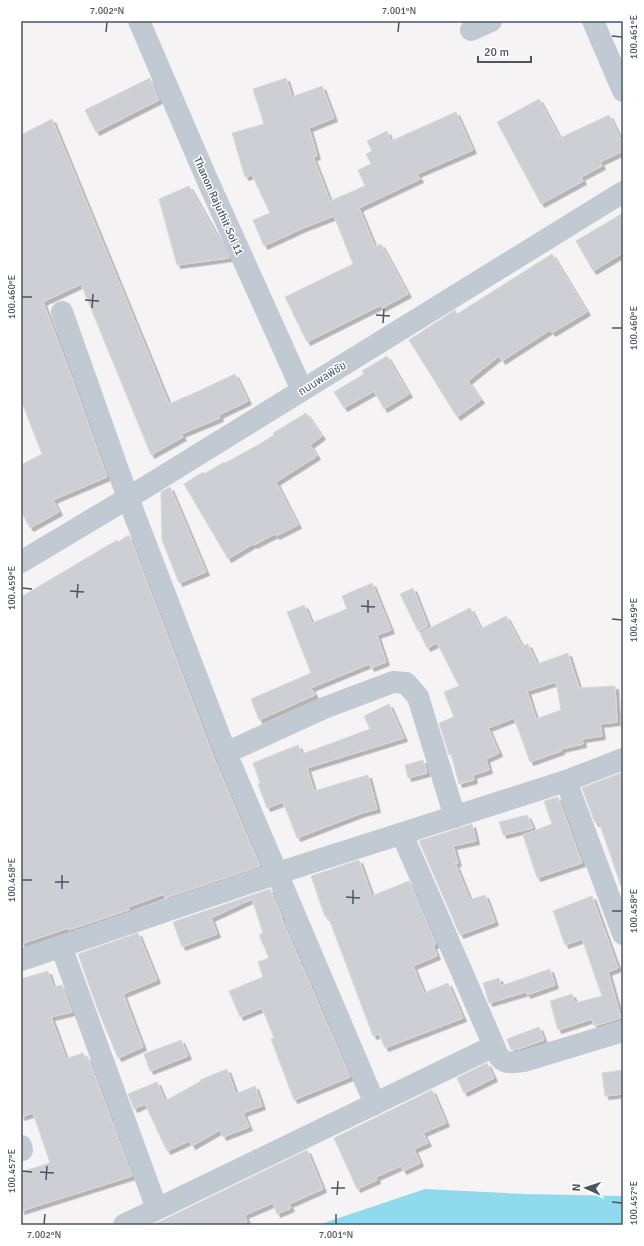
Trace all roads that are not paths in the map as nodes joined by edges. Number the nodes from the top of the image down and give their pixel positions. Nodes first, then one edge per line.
1 (138, 21) edge
2 (490, 21) edge
3 (594, 21) edge
4 (471, 30) dead end
5 (623, 91) edge
6 (623, 192) edge
7 (62, 312) dead end
8 (302, 390) junction
9 (128, 498) junction
10 (21, 562) edge
11 (226, 753) junction
12 (623, 759) edge
13 (566, 781) junction
14 (455, 817) junction
15 (402, 834) junction
16 (278, 873) junction
17 (623, 934) edge
18 (61, 946) junction
19 (21, 960) edge
20 (623, 1031) edge
21 (494, 1046) junction
22 (375, 1104) junction
23 (21, 1146) edge
24 (21, 1150) edge
25 (157, 1209) junction
26 (124, 1225) edge

1 - 8 street, Thanon Rajuthit Soi 11
2 - 4 street
3 - 5 street
6 - 8 street, ถนนพลพิชัย
7 - 9 street
8 - 9 street, ถนนพลพิชัย
9 - 10 street, ถนนพลพิชัย
9 - 11 street
11 - 14 street
11 - 16 street
12 - 13 street
13 - 14 street
13 - 17 street
14 - 15 street
15 - 16 street
15 - 21 street
16 - 18 street
16 - 22 street
18 - 19 street
18 - 25 street
20 - 21 street
21 - 22 street
22 - 25 street
23 - 24 street
25 - 26 street

